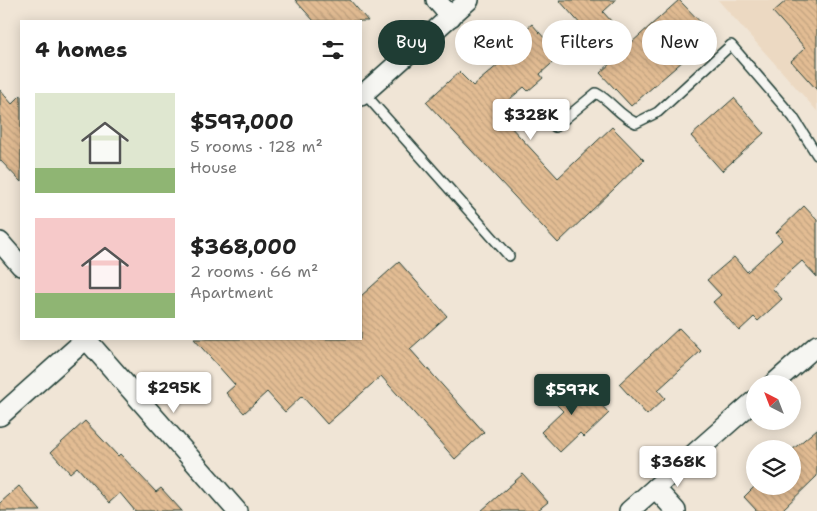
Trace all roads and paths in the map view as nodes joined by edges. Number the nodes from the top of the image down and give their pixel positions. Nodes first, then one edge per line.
1 (436, 0) edge
2 (469, 0) edge
3 (451, 17) junction
4 (363, 95) edge
5 (555, 127) dead end
6 (817, 156) edge
7 (0, 242) edge
8 (509, 256) dead end
9 (20, 265) edge
10 (85, 340) edge
11 (87, 340) edge
12 (817, 345) edge
13 (783, 375) edge
14 (746, 408) edge
15 (0, 416) edge
16 (656, 488) junction
17 (237, 511) edge
18 (629, 511) edge
19 (676, 511) edge

1 - 3 street
2 - 3 street
3 - 4 street
4 - 8 lane
5 - 6 lane
7 - 9 street
10 - 15 street
11 - 17 street
12 - 13 street
14 - 16 street
16 - 18 street
16 - 19 street

